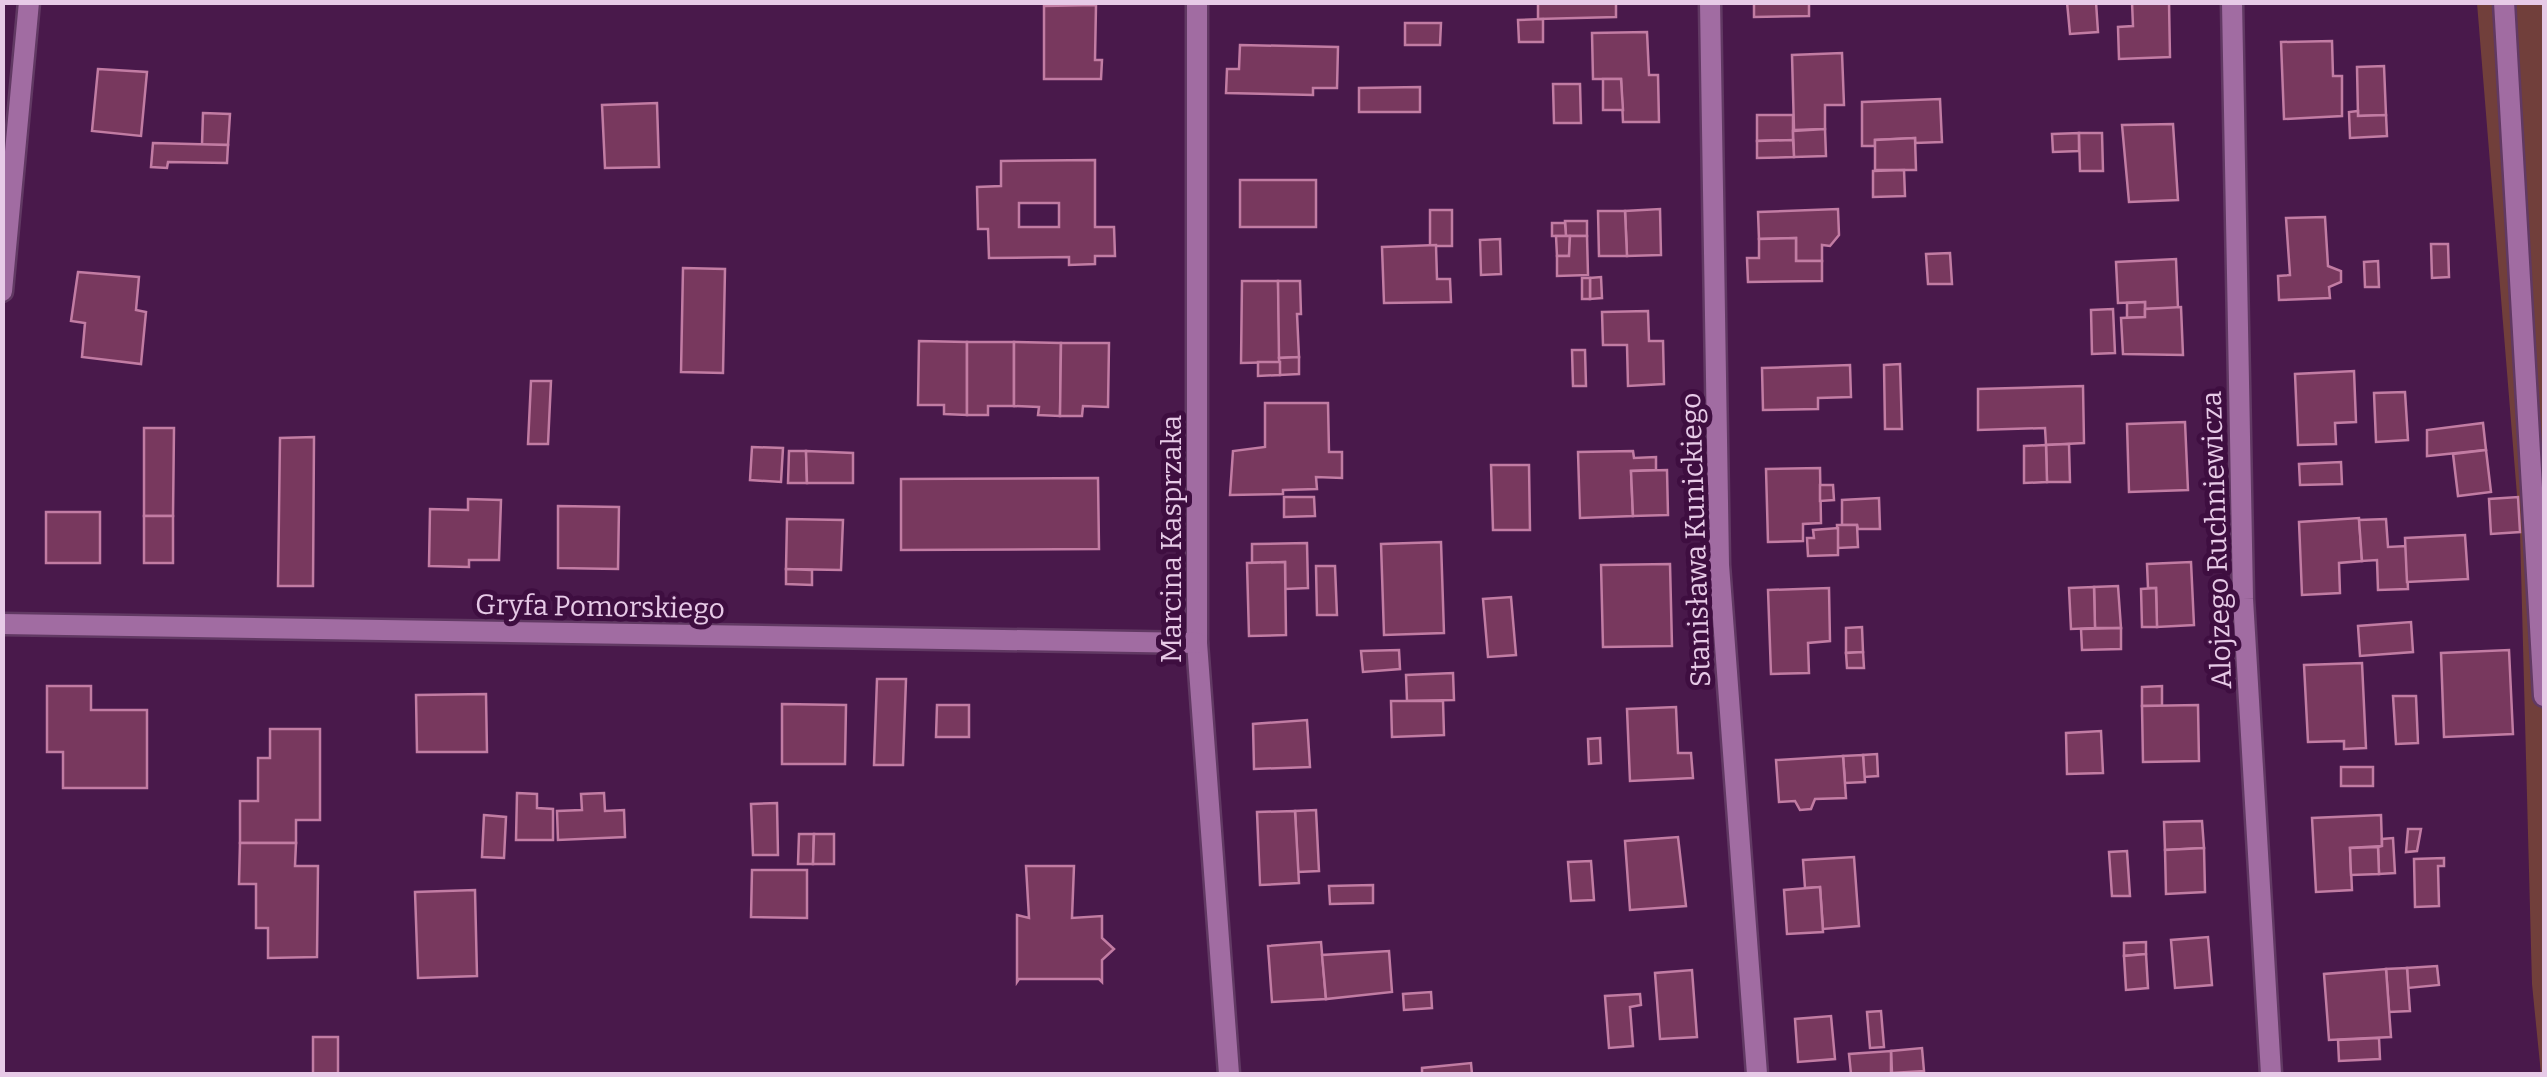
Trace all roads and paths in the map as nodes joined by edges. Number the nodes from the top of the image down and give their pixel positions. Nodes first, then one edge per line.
1 (29, 2) edge
2 (1197, 2) edge
3 (1710, 2) edge
4 (2232, 2) edge
5 (2504, 2) edge
6 (2, 291) edge
7 (2, 624) edge
8 (1197, 643) junction
9 (2544, 696) edge
10 (1229, 1074) edge
11 (1757, 1074) edge
12 (2271, 1074) edge

1 - 6 street
2 - 8 street, Marcina Kasprzaka
3 - 11 street, Stanisława Kunickiego
4 - 12 street, Alojzego Ruchniewicza
5 - 9 street
7 - 8 street, Gryfa Pomorskiego
8 - 10 street, Marcina Kasprzaka

